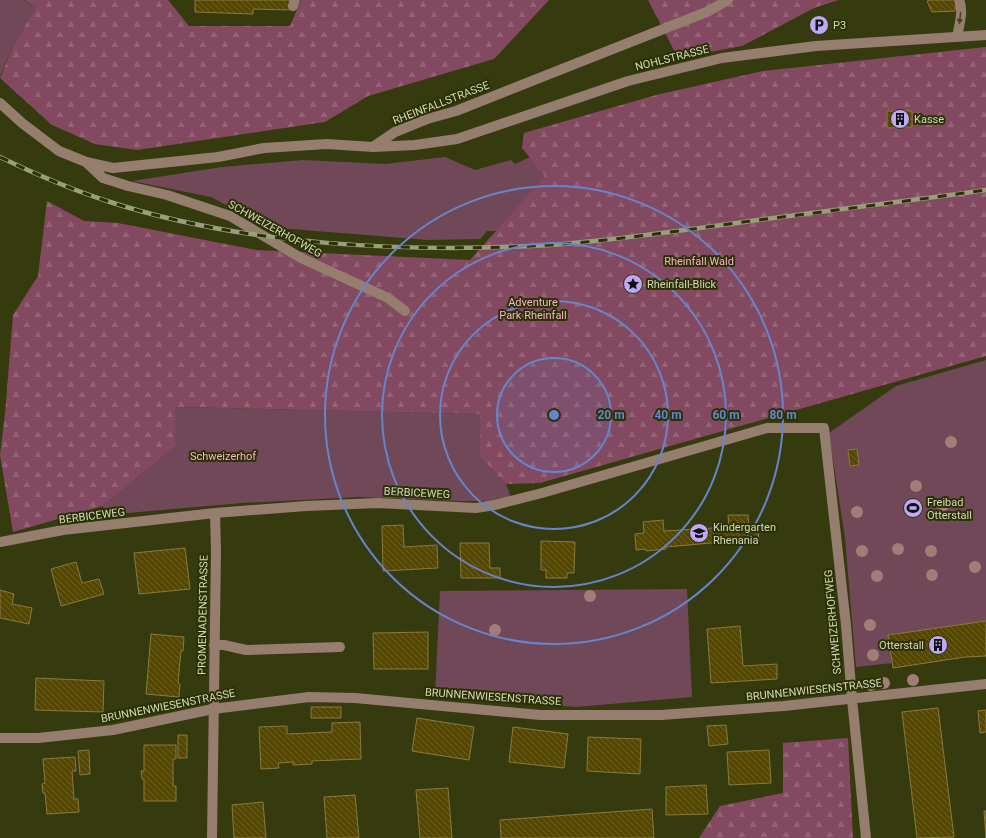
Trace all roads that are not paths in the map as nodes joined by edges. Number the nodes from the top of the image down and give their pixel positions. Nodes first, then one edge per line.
1 (728, 0) edge
2 (959, 0) edge
3 (986, 35) edge
4 (957, 37) junction
5 (0, 102) edge
6 (373, 147) junction
7 (86, 162) junction
8 (405, 311) dead end
9 (824, 428) joint
10 (215, 513) junction
11 (0, 542) edge
12 (214, 645) junction
13 (340, 647) dead end
14 (986, 684) edge
15 (852, 699) junction
16 (213, 709) junction
17 (0, 738) edge
18 (212, 838) edge
19 (866, 838) edge

1 - 6 street, RHEINFALLSTRASSE
2 -> 4 street
3 - 4 street, NOHLSTRASSE
4 - 6 street, NOHLSTRASSE
5 - 7 street
6 - 7 street
7 - 8 street, SCHWEIZERHOFWEG
9 - 10 street, BERBICEWEG
9 - 15 street, SCHWEIZERHOFWEG
10 - 11 street, BERBICEWEG
10 - 12 street, PROMENADENSTRASSE
12 - 13 street
12 - 16 street, PROMENADENSTRASSE
14 - 15 street, BRUNNENWIESENSTRASSE
15 - 16 street, BRUNNENWIESENSTRASSE
15 - 19 street, SCHWEIZERHOFWEG
16 - 17 street, BRUNNENWIESENSTRASSE
16 - 18 street, PROMENADENSTRASSE

